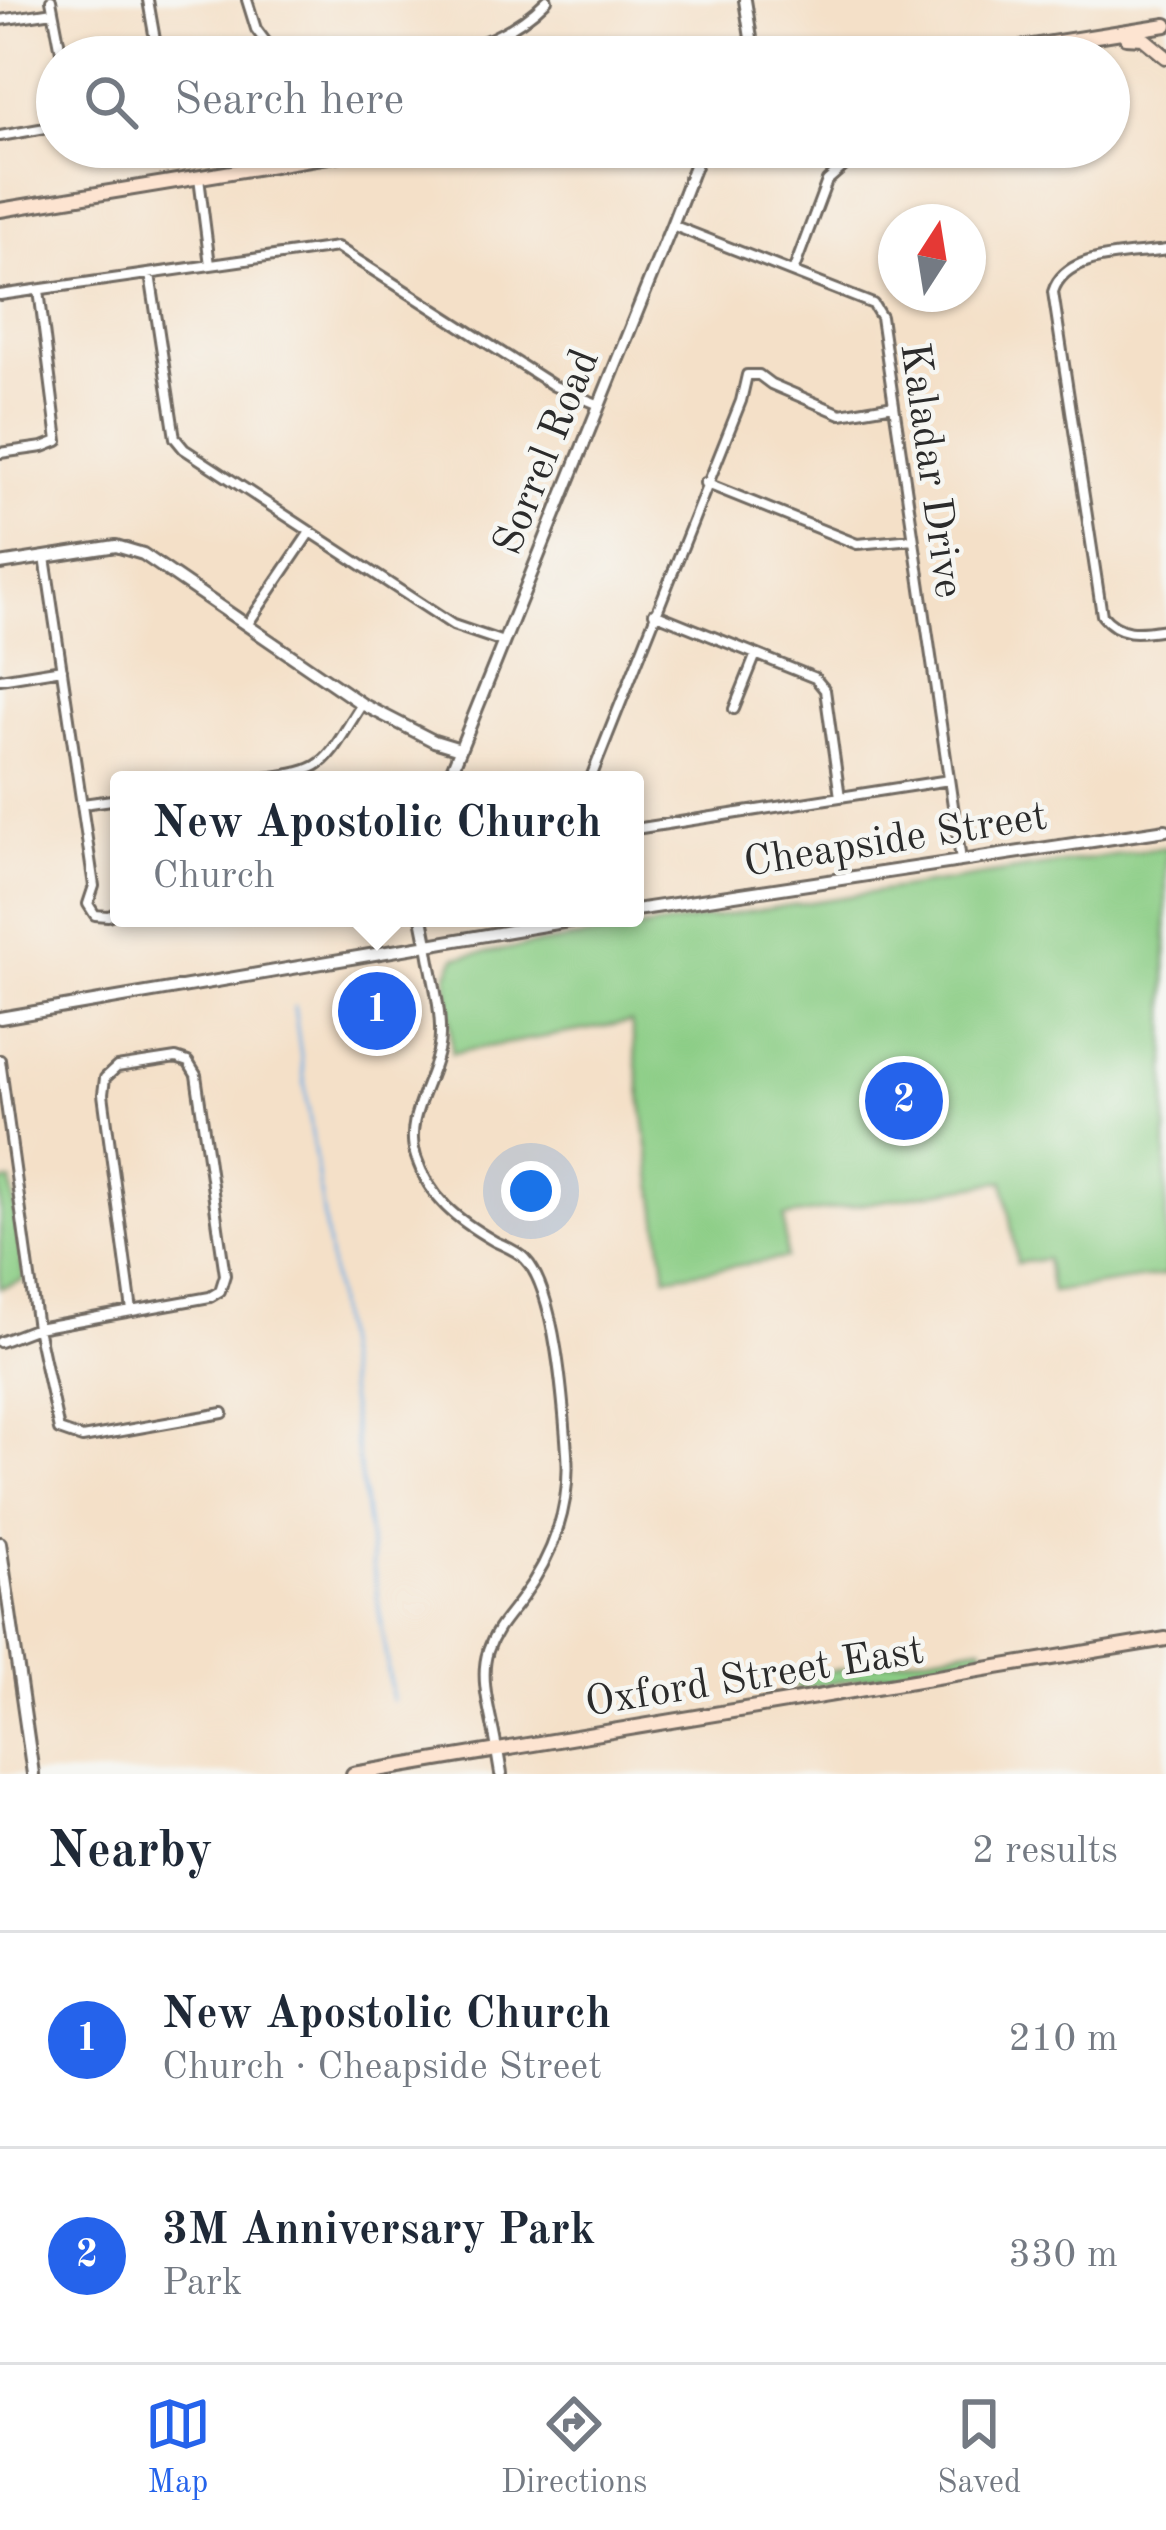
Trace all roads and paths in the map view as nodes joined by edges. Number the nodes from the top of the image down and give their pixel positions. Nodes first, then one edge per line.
1 (51, 0) edge
2 (148, 0) edge
3 (247, 0) edge
4 (547, 0) edge
5 (745, 0) edge
6 (53, 13) junction
7 (0, 20) edge
8 (1166, 25) edge
9 (1113, 34) junction
10 (58, 36) edge
11 (154, 36) edge
12 (261, 36) edge
13 (498, 36) edge
14 (751, 36) edge
15 (1100, 36) edge
16 (1128, 36) edge
17 (1130, 36) edge
18 (1166, 57) edge
19 (36, 130) edge
20 (0, 136) edge
21 (248, 168) edge
22 (694, 168) edge
23 (842, 168) edge
24 (199, 178) junction
25 (0, 210) edge
26 (672, 225) junction
27 (1166, 250) edge
28 (210, 266) junction
29 (793, 272) junction
30 (150, 274) junction
31 (39, 290) junction
32 (0, 295) edge
33 (597, 404) junction
34 (894, 405) junction
35 (0, 453) edge
36 (705, 483) junction
37 (310, 532) junction
38 (914, 538) junction
39 (45, 557) junction
40 (0, 564) edge
41 (654, 613) junction
42 (247, 625) junction
43 (1166, 628) edge
44 (503, 641) junction
45 (756, 654) junction
46 (62, 669) junction
47 (0, 679) edge
48 (362, 704) junction
49 (734, 709) dead end
50 (460, 749) junction
51 (314, 771) edge
52 (451, 771) edge
53 (593, 771) edge
54 (949, 780) junction
55 (840, 797) junction
56 (110, 800) edge
57 (82, 804) junction
58 (644, 828) edge
59 (1166, 830) edge
60 (962, 860) junction
61 (644, 909) edge
62 (110, 913) edge
63 (424, 927) edge
64 (529, 927) edge
65 (427, 943) junction
66 (0, 1018) edge
67 (0, 1060) edge
68 (2, 1086) edge
69 (132, 1311) junction
70 (37, 1328) junction
71 (0, 1342) edge
72 (223, 1413) dead end
73 (0, 1543) edge
74 (1166, 1639) edge
75 (497, 1750) junction
76 (33, 1774) edge
77 (353, 1774) edge
78 (501, 1774) edge

1 - 6 street
2 - 11 street
3 - 12 street
4 - 13 street
5 - 14 street
6 - 7 street
6 - 10 street
8 - 9 main road
9 - 15 main road
9 - 16 main road
17 - 18 main road
19 - 20 street
21 - 24 main road
22 - 26 street, Sorrel Road
23 - 29 street
24 - 25 main road
24 - 28 street
26 - 29 street, Kaladar Drive
26 - 33 street, Sorrel Road
27 - 43 street
28 - 30 street
28 - 33 street
29 - 34 street, Kaladar Drive
30 - 31 street
30 - 37 street
31 - 32 street
31 - 35 street
33 - 44 street, Sorrel Road
34 - 36 street
34 - 38 street, Kaladar Drive
36 - 38 street
36 - 41 street
37 - 42 street
37 - 44 street
38 - 54 street, Kaladar Drive
39 - 40 street
39 - 42 street
39 - 46 street
41 - 45 street
41 - 53 street
42 - 48 street
44 - 50 street, Sorrel Road
45 - 49 street
45 - 55 street
46 - 47 street
46 - 57 street
48 - 50 street
48 - 51 street
50 - 52 street, Sorrel Road
54 - 55 street
54 - 60 street, Kaladar Drive
55 - 58 street
56 - 57 street
57 - 62 street
59 - 60 street, Cheapside Street
60 - 61 street, Cheapside Street
63 - 65 street
64 - 65 street
65 - 66 street
65 - 75 street
67 - 68 street
68 - 70 street
69 - 69 street
69 - 70 street
70 - 71 street
70 - 72 street
73 - 76 street
74 - 75 main road, Oxford Street East
75 - 77 main road, Oxford Street East
75 - 78 street

